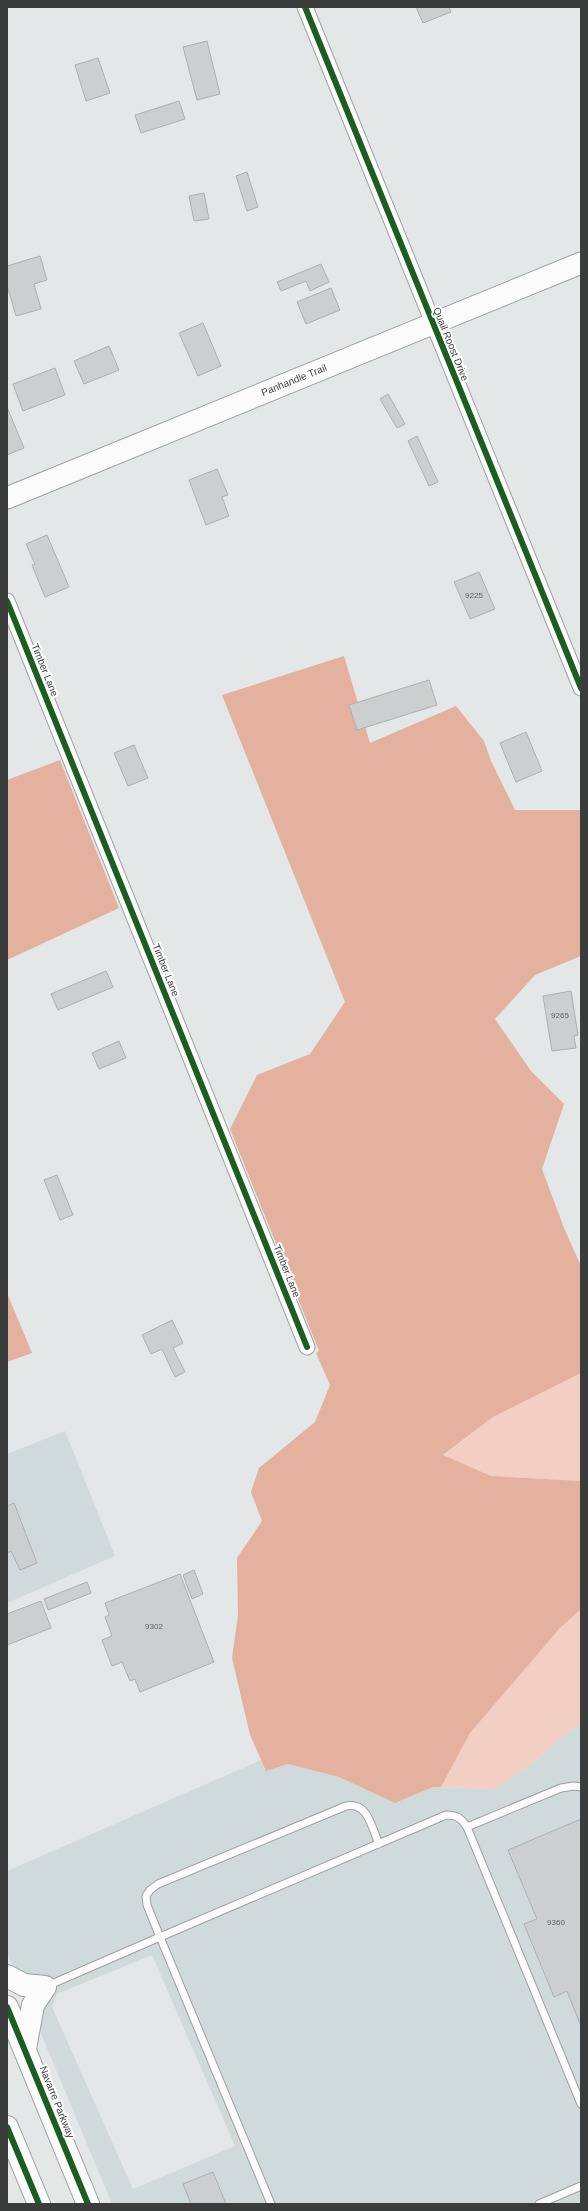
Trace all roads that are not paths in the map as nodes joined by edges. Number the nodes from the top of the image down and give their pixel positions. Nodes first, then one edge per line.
1 (304, 7) edge
2 (581, 262) edge
3 (432, 323) junction
4 (7, 498) edge
5 (7, 601) edge
6 (581, 688) edge
7 (307, 1347) dead end
8 (581, 1787) edge
9 (467, 1827) junction
10 (379, 1844) junction
11 (160, 1937) junction
12 (7, 1976) edge
13 (45, 1987) junction
14 (7, 2007) edge
15 (24, 2049) junction
16 (581, 2104) edge
17 (7, 2127) edge
18 (581, 2186) edge
19 (39, 2204) edge
20 (88, 2204) edge
21 (272, 2204) edge
22 (539, 2204) edge

1 - 3 street, Quail Roost Drive
2 - 3 street, Panhandle Trail
3 - 4 street, Panhandle Trail
3 - 6 street, Quail Roost Drive
5 - 7 street, Timber Lane
8 - 9 lane
9 - 10 lane
9 - 16 lane
10 - 11 lane
10 - 11 lane
11 - 13 lane
11 - 21 lane
12 - 13 highway
13 - 15 highway
14 - 15 highway, Navarre Parkway
15 - 20 highway, Navarre Parkway
17 - 19 highway
18 - 22 lane

